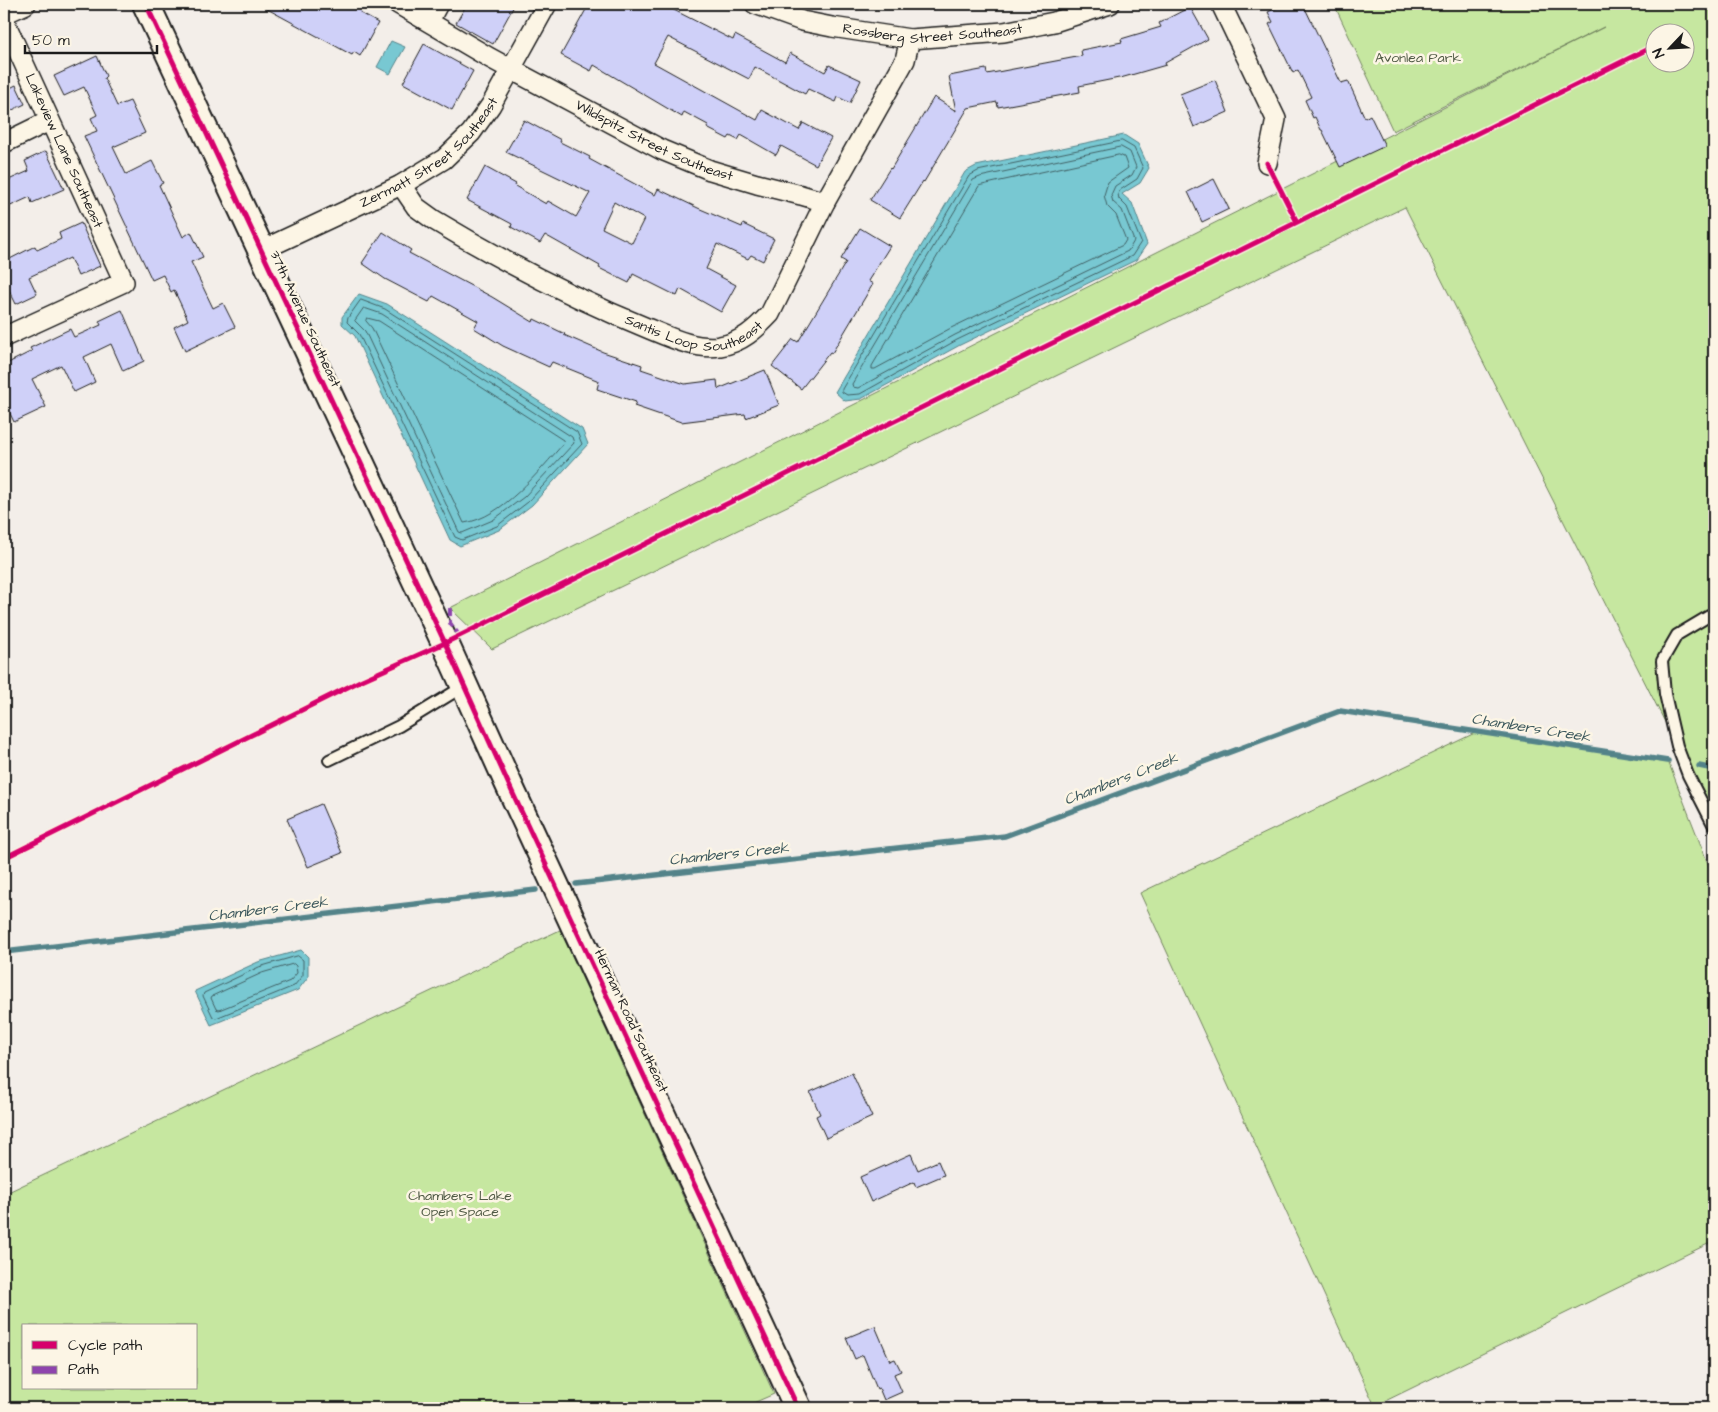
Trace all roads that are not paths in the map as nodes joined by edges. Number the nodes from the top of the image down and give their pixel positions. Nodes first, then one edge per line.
1 (26, 4) edge
2 (146, 4) edge
3 (398, 4) edge
4 (438, 4) edge
5 (547, 4) edge
6 (755, 4) edge
7 (1110, 4) edge
8 (1221, 4) edge
9 (4, 14) edge
10 (4, 20) edge
11 (429, 21) junction
12 (910, 39) junction
13 (512, 70) junction
14 (49, 121) junction
15 (4, 142) edge
16 (1267, 163) dead end
17 (401, 184) junction
18 (825, 202) junction
19 (260, 250) junction
20 (4, 337) edge
21 (1714, 612) edge
22 (445, 643) joint
23 (464, 686) junction
24 (329, 760) dead end
25 (1714, 826) edge
26 (798, 1408) edge

1 - 9 street
2 - 19 street, 37th Avenue Southeast
3 - 11 street, Wildspitz Street Southeast
4 - 11 street
5 - 13 street, Zermatt Street Southeast
6 - 12 street, Rossberg Street Southeast
7 - 12 street, Rossberg Street Southeast
8 - 16 street
10 - 14 street, Lakeview Lane Southeast
11 - 13 street, Wildspitz Street Southeast
12 - 18 street, Santis Loop Southeast
13 - 17 street, Zermatt Street Southeast
13 - 18 street, Wildspitz Street Southeast
14 - 15 street
14 - 20 street, Lakeview Lane Southeast
17 - 18 street, Santis Loop Southeast
17 - 19 street, Zermatt Street Southeast
19 - 22 street, 37th Avenue Southeast
21 - 25 lane
22 - 23 street, Herman Road Southeast
23 - 24 lane
23 - 26 street, Herman Road Southeast

